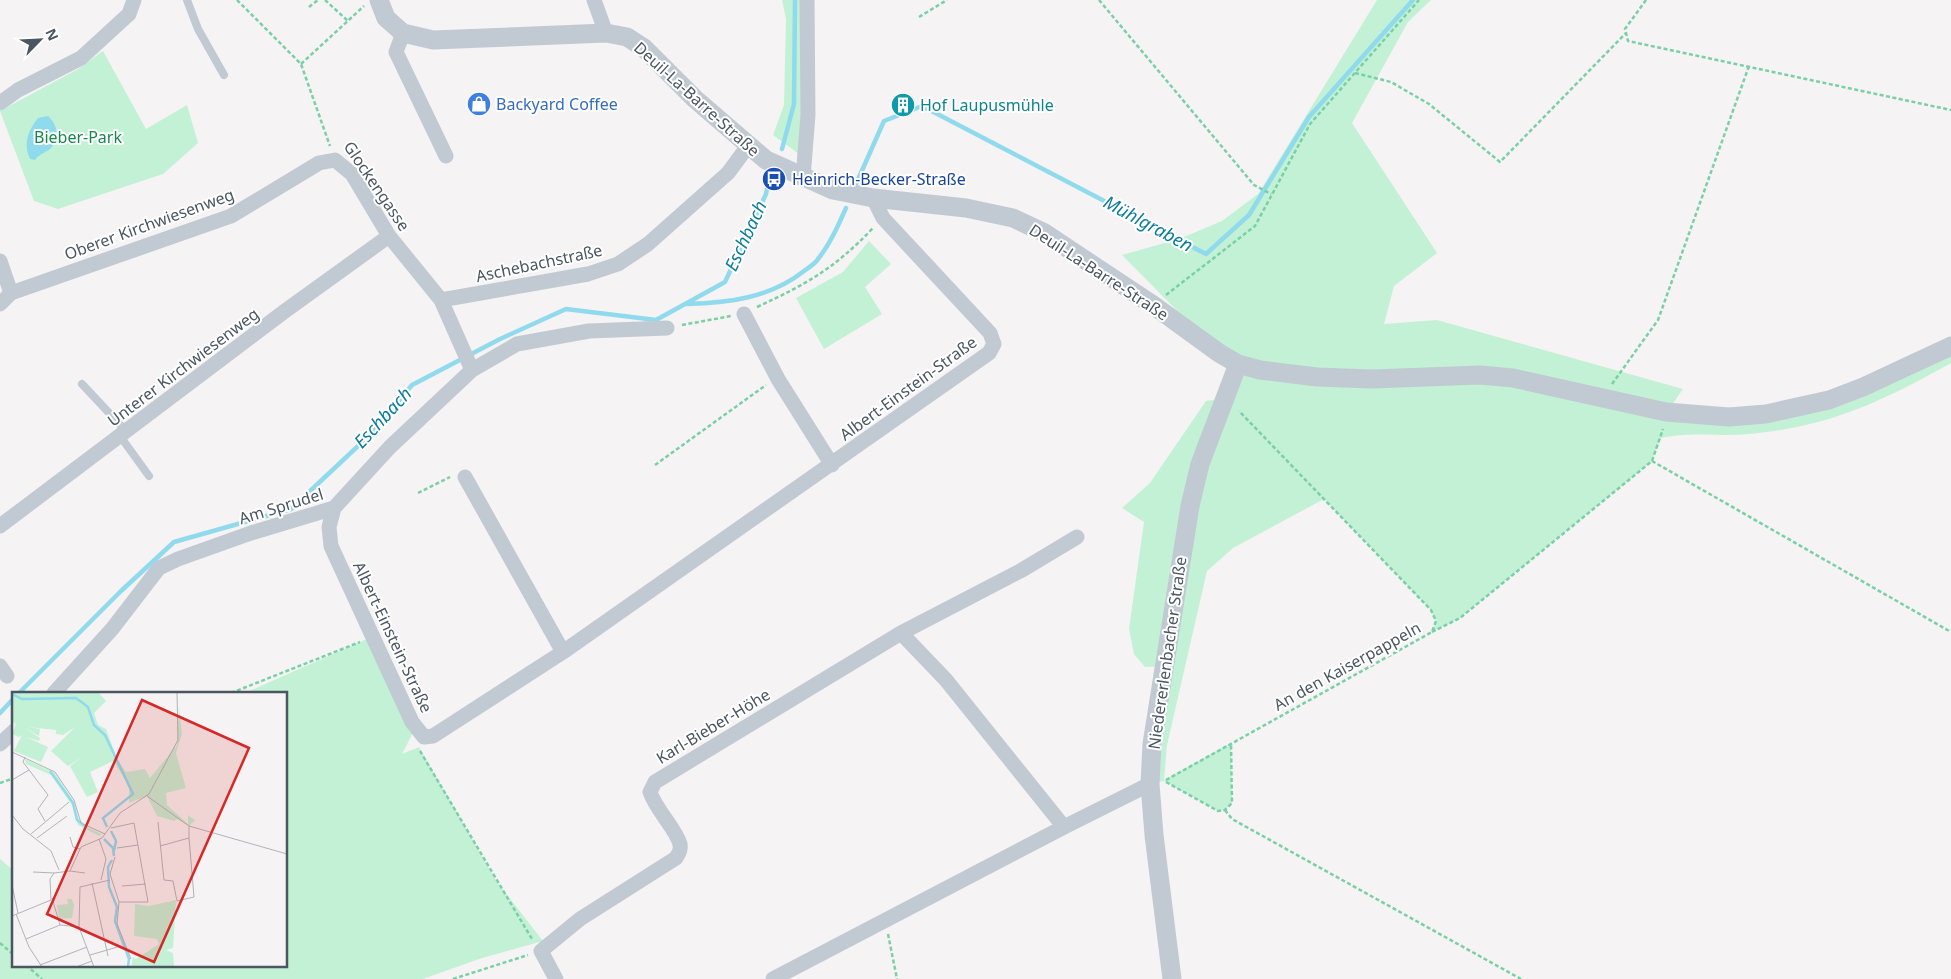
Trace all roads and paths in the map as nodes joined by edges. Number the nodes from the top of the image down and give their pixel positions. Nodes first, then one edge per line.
1 (134, 0) edge
2 (186, 0) edge
3 (237, 0) edge
4 (318, 0) edge
5 (324, 0) edge
6 (370, 0) edge
7 (379, 0) edge
8 (594, 0) edge
9 (807, 0) edge
10 (947, 0) edge
11 (1099, 0) edge
12 (1419, 0) edge
13 (1646, 0) edge
14 (309, 7) dead end
15 (919, 17) dead end
16 (348, 21) junction
17 (403, 33) junction
18 (606, 33) junction
19 (1626, 33) junction
20 (301, 64) junction
21 (1749, 66) junction
22 (1355, 73) junction
23 (224, 75) dead end
24 (0, 103) edge
25 (1951, 110) edge
26 (748, 146) junction
27 (446, 156) dead end
28 (334, 160) junction
29 (804, 178) junction
30 (1272, 194) junction
31 (873, 198) junction
32 (883, 218) junction
33 (389, 236) junction
34 (0, 261) edge
35 (11, 293) junction
36 (442, 300) junction
37 (0, 304) edge
38 (1153, 305) junction
39 (744, 314) junction
40 (667, 328) joint
41 (1951, 346) edge
42 (1238, 364) junction
43 (472, 370) junction
44 (778, 379) junction
45 (82, 384) dead end
46 (1602, 397) junction
47 (1226, 398) junction
48 (123, 434) junction
49 (1661, 438) dead end
50 (1652, 461) junction
51 (655, 465) dead end
52 (832, 465) junction
53 (149, 476) dead end
54 (465, 477) joint
55 (418, 493) dead end
56 (334, 508) junction
57 (0, 526) edge
58 (1077, 538) dead end
59 (1432, 632) junction
60 (1951, 632) edge
61 (901, 633) junction
62 (371, 637) junction
63 (563, 652) junction
64 (55, 692) edge
65 (234, 692) edge
66 (12, 733) edge
67 (424, 737) junction
68 (1231, 743) junction
69 (0, 744) edge
70 (1157, 783) junction
71 (1225, 810) junction
72 (1064, 827) junction
73 (885, 920) junction
74 (0, 943) edge
75 (541, 951) junction
76 (12, 953) edge
77 (27, 966) edge
78 (42, 979) edge
79 (453, 979) edge
80 (556, 979) edge
81 (773, 979) edge
82 (897, 979) edge
83 (1172, 979) edge
84 (1521, 979) edge

1 - 24 street
2 - 23 lane
3 - 20 path, Glockengasse
4 - 14 path
5 - 16 path
6 - 16 path
7 - 17 street
8 - 18 street
9 - 29 street
10 - 15 path
11 - 30 path
12 - 22 path
13 - 19 path
16 - 20 path
17 - 18 street, Deuil-La-Barre-Straße
17 - 27 street
18 - 26 street, Deuil-La-Barre-Straße
19 - 21 path
19 - 22 path
20 - 28 path, Glockengasse
21 - 25 path
21 - 46 path
22 - 30 path
26 - 29 street, Deuil-La-Barre-Straße
26 - 36 street, Aschebachstraße
28 - 33 street, Glockengasse
28 - 35 street, Oberer Kirchwiesenweg
29 - 31 street, Deuil-La-Barre-Straße
30 - 38 path
31 - 32 street, Albert-Einstein-Straße
31 - 38 street, Deuil-La-Barre-Straße
32 - 39 path
32 - 52 street, Albert-Einstein-Straße
33 - 36 street, Glockengasse
33 - 48 street, Unterer Kirchwiesenweg
34 - 35 street
35 - 37 street, Oberer Kirchwiesenweg
36 - 43 street, Glockengasse
38 - 42 street, Deuil-La-Barre-Straße
39 - 40 path
39 - 44 street, Albert-Einstein-Straße
40 - 43 street, Am Sprudel
41 - 46 street, Deuil-La-Barre-Straße
42 - 46 street, Deuil-La-Barre-Straße
42 - 47 street, Niedererlenbacher Straße
43 - 56 street, Am Sprudel
44 - 51 path
44 - 52 street, Albert-Einstein-Straße
45 - 48 lane
47 - 59 path, An den Kaiserpappeln
47 - 70 street, Niedererlenbacher Straße
48 - 53 lane
48 - 57 street, Unterer Kirchwiesenweg
49 - 50 path
50 - 59 path
50 - 60 path
52 - 63 street, Albert-Einstein-Straße
54 - 55 path
54 - 63 street
56 - 62 street, Albert-Einstein-Straße
56 - 64 street, Am Sprudel
58 - 61 street, Karl-Bieber-Höhe
59 - 68 path, An den Kaiserpappeln
61 - 72 street
61 - 75 street, Karl-Bieber-Höhe
62 - 65 path
62 - 67 street, Albert-Einstein-Straße
63 - 67 street, Albert-Einstein-Straße
66 - 69 street
67 - 75 path
68 - 70 path, An den Kaiserpappeln
68 - 71 path
70 - 71 path
70 - 72 street
70 - 83 street, Niedererlenbacher Straße
71 - 84 path
72 - 73 street
73 - 81 street
73 - 82 path
74 - 76 path
75 - 79 path
75 - 80 street
77 - 78 path

